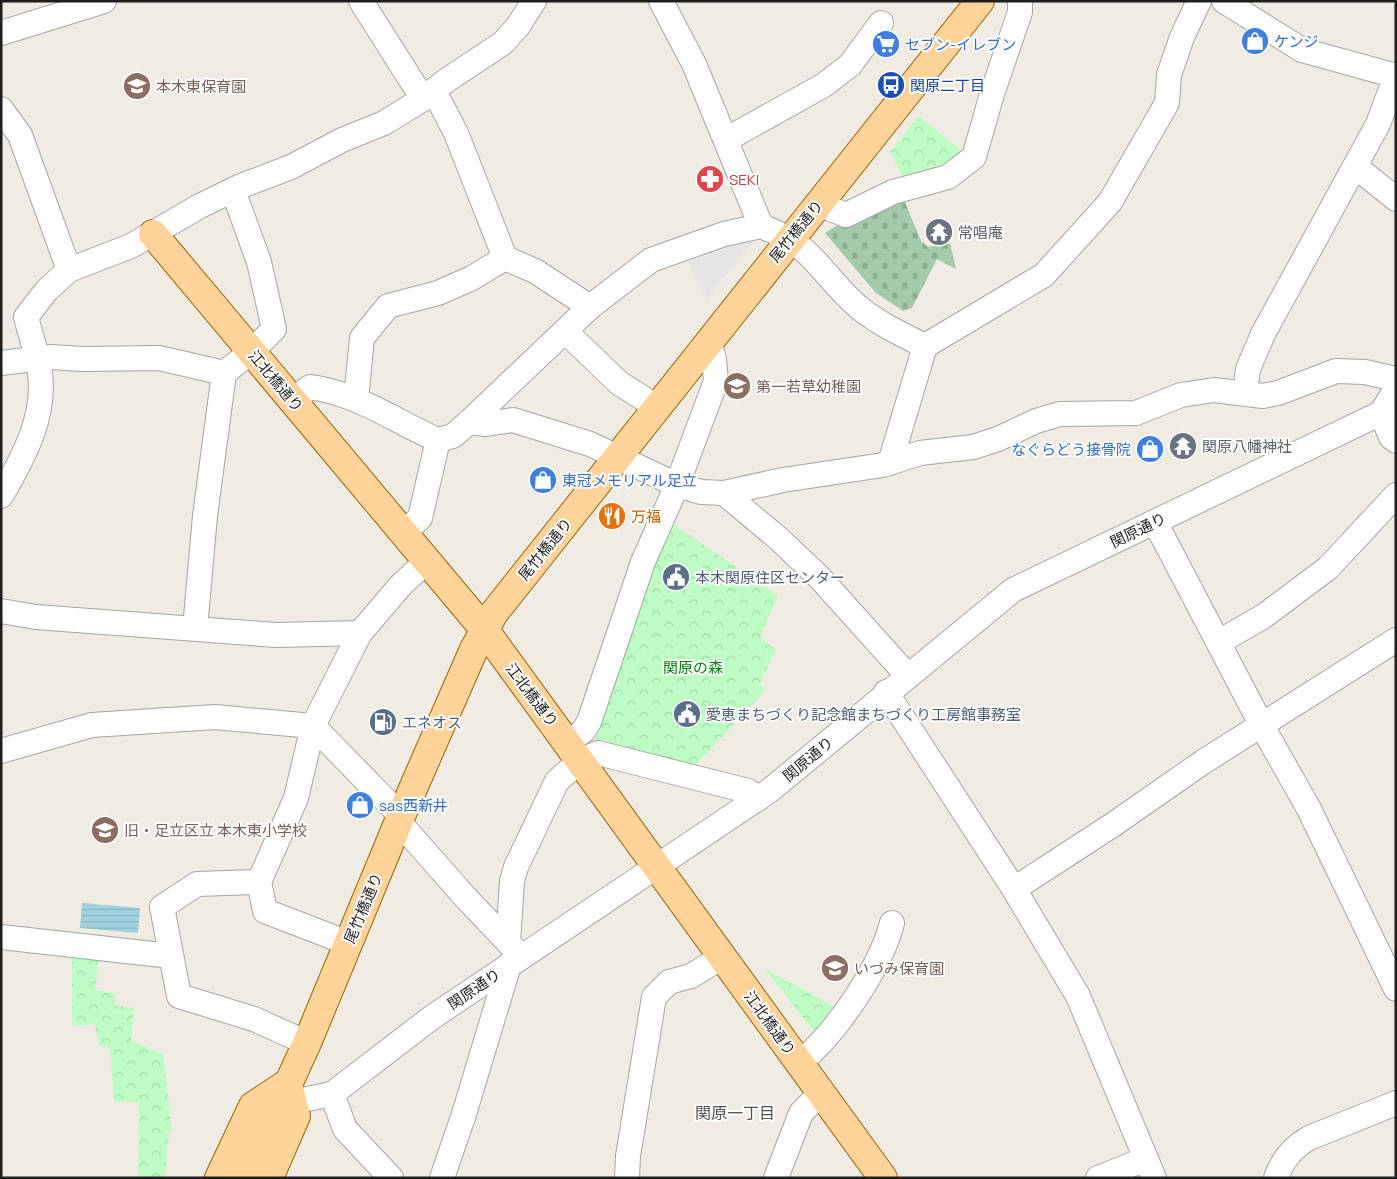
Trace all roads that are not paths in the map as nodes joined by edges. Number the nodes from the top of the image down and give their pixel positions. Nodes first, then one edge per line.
1 (104, 1) edge
2 (361, 1) edge
3 (534, 1) edge
4 (661, 1) edge
5 (980, 1) edge
6 (1020, 1) edge
7 (1199, 1) edge
8 (1224, 1) edge
9 (881, 23) dead end
10 (1, 32) edge
11 (1396, 76) edge
12 (428, 95) junction
13 (1, 109) edge
14 (727, 139) junction
15 (1356, 167) junction
16 (233, 190) junction
17 (1396, 198) edge
18 (818, 204) junction
19 (761, 226) junction
20 (153, 234) junction
21 (790, 240) junction
22 (506, 258) junction
23 (69, 270) junction
24 (590, 307) junction
25 (565, 331) junction
26 (709, 341) junction
27 (925, 346) junction
28 (252, 352) junction
29 (36, 358) junction
30 (1, 362) edge
31 (224, 373) junction
32 (1396, 379) edge
33 (1396, 389) edge
34 (1245, 393) junction
35 (356, 399) junction
36 (292, 400) junction
37 (657, 407) junction
38 (1381, 412) junction
39 (469, 422) junction
40 (438, 440) junction
41 (1396, 441) edge
42 (618, 458) junction
43 (890, 463) junction
44 (676, 486) junction
45 (724, 493) junction
46 (1396, 495) edge
47 (1, 496) edge
48 (1155, 522) junction
49 (404, 532) junction
50 (427, 561) junction
51 (1, 611) edge
52 (195, 628) junction
53 (484, 629) junction
54 (360, 633) junction
55 (1396, 640) edge
56 (1219, 642) junction
57 (908, 675) junction
58 (886, 692) junction
59 (313, 726) junction
60 (1262, 726) junction
61 (1, 751) edge
62 (574, 751) junction
63 (759, 798) junction
64 (400, 819) junction
65 (657, 866) junction
66 (258, 882) junction
67 (1014, 889) junction
68 (892, 923) dead end
69 (1, 937) edge
70 (348, 943) junction
71 (513, 955) junction
72 (170, 956) junction
73 (722, 957) junction
74 (1396, 989) edge
75 (307, 1044) junction
76 (799, 1063) junction
77 (821, 1093) junction
78 (332, 1094) junction
79 (286, 1096) junction
80 (1396, 1103) edge
81 (1150, 1169) edge
82 (219, 1178) edge
83 (245, 1178) edge
84 (269, 1178) edge
85 (392, 1178) edge
86 (442, 1178) edge
87 (627, 1178) edge
88 (776, 1178) edge
89 (883, 1178) edge
90 (1098, 1178) edge
91 (1276, 1178) edge

1 - 10 street
2 - 12 street
3 - 12 street
4 - 14 street
5 - 18 main road, 尾竹橋通り
6 - 18 street
7 - 27 street
8 - 11 street
9 - 14 street
11 - 15 street
12 - 16 street
12 - 22 street
13 - 23 street
14 - 19 street
15 - 17 street
15 - 34 street
16 - 20 street
16 - 28 street
18 - 21 main road, 尾竹橋通り
19 - 21 street
19 - 24 street
20 - 23 street
20 - 28 main road, 江北橋通り
21 - 26 main road, 尾竹橋通り
21 - 27 street
22 - 24 street
22 - 35 street
23 - 29 street
24 - 25 street
25 - 37 street
25 - 39 street
26 - 37 main road, 尾竹橋通り
26 - 44 street
27 - 43 street
28 - 31 street
28 - 36 main road, 江北橋通り
29 - 30 street
29 - 31 street
29 - 47 street
31 - 52 street
32 - 34 street
33 - 38 street
34 - 43 street
35 - 36 street
35 - 40 street
36 - 49 main road, 江北橋通り
37 - 42 main road, 尾竹橋通り
38 - 41 street
38 - 48 street, 関原通り
39 - 40 street
39 - 42 street
40 - 49 street
42 - 44 street
42 - 53 main road, 尾竹橋通り
43 - 45 street
44 - 45 street
44 - 62 street
45 - 57 street
46 - 56 street
48 - 56 street
48 - 57 street, 関原通り
49 - 50 main road, 江北橋通り
50 - 53 main road, 江北橋通り
50 - 54 street
51 - 52 street
52 - 54 street
53 - 62 main road, 江北橋通り
53 - 64 main road, 尾竹橋通り
54 - 59 street
55 - 60 street
56 - 60 street
57 - 58 street, 関原通り
58 - 63 street, 関原通り
58 - 67 street
59 - 61 street
59 - 64 street
59 - 66 street
60 - 67 street
60 - 74 street
62 - 63 street
62 - 65 main road, 江北橋通り
62 - 71 street
63 - 65 street, 関原通り
64 - 70 main road, 尾竹橋通り
64 - 71 street
65 - 71 street, 関原通り
65 - 73 main road, 江北橋通り
66 - 70 street
66 - 72 street
67 - 81 street
68 - 76 street
69 - 72 street
70 - 75 main road, 尾竹橋通り
71 - 78 street, 関原通り
71 - 86 street
72 - 75 street
73 - 76 main road, 江北橋通り
73 - 87 street
75 - 79 main road, 尾竹橋通り
76 - 77 main road, 江北橋通り
77 - 88 street
77 - 89 main road, 江北橋通り
78 - 79 street
78 - 85 street
79 - 82 main road
79 - 83 main road, 尾竹橋通り
79 - 84 main road
80 - 91 street
81 - 90 street

